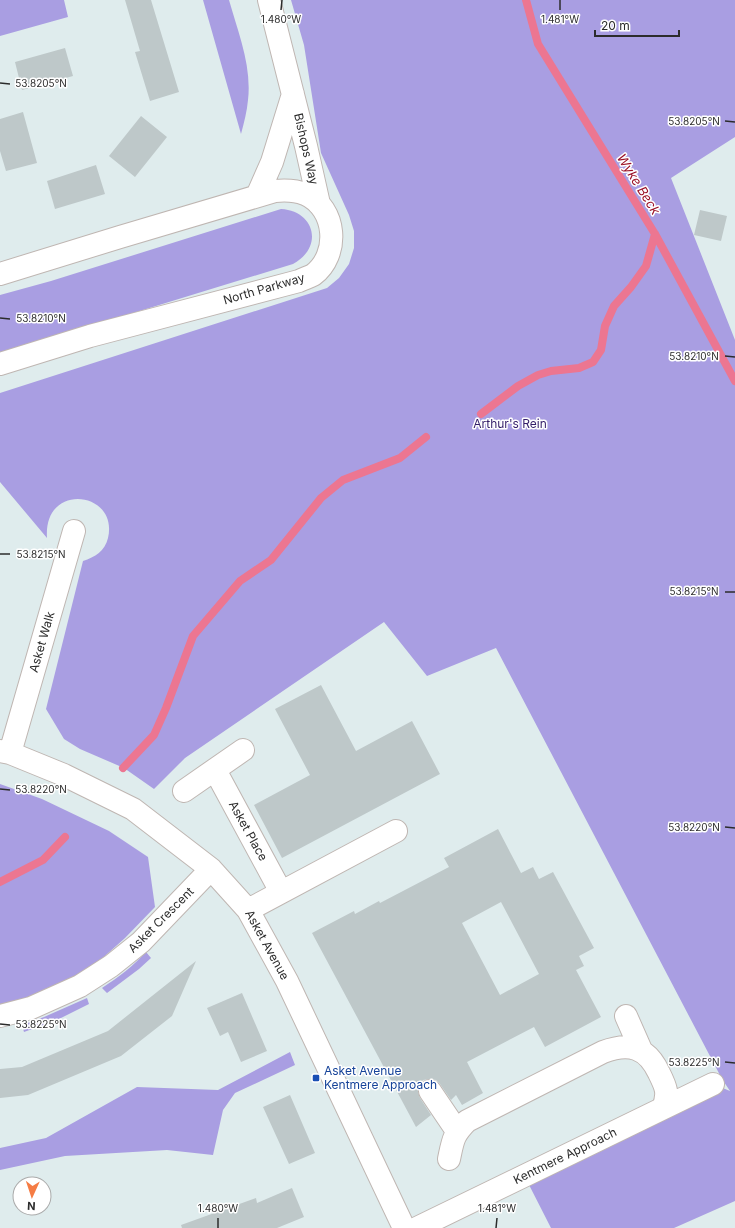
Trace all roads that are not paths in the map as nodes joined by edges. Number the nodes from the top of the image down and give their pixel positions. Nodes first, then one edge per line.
1 (269, 0) edge
2 (293, 94) junction
3 (257, 196) junction
4 (319, 204) junction
5 (0, 274) edge
6 (0, 364) edge
7 (74, 531) dead end
8 (243, 750) dead end
9 (5, 752) edge
10 (215, 770) junction
11 (184, 791) dead end
12 (396, 831) dead end
13 (211, 869) junction
14 (281, 892) junction
15 (248, 910) junction
16 (0, 1016) edge
17 (626, 1016) dead end
18 (641, 1050) junction
19 (713, 1084) dead end
20 (430, 1091) dead end
21 (663, 1108) junction
22 (457, 1131) junction
23 (450, 1159) dead end
24 (404, 1228) edge
25 (417, 1228) edge

1 - 2 street, Bishops Way
2 - 3 street, Bishops Way
2 - 4 street, Bishops Way
3 - 4 street, North Parkway
3 - 5 street, North Parkway
4 - 6 street, North Parkway
7 - 9 street, Asket Walk
8 - 10 street
9 - 13 street, Asket Avenue
10 - 11 street
10 - 14 street, Asket Place
12 - 14 street
13 - 15 street, Asket Avenue
13 - 16 street, Asket Crescent
14 - 15 street
15 - 24 street, Asket Avenue
17 - 18 street
18 - 21 street
18 - 22 street
19 - 21 street, Kentmere Approach
20 - 22 street
21 - 25 street, Kentmere Approach
22 - 23 street

